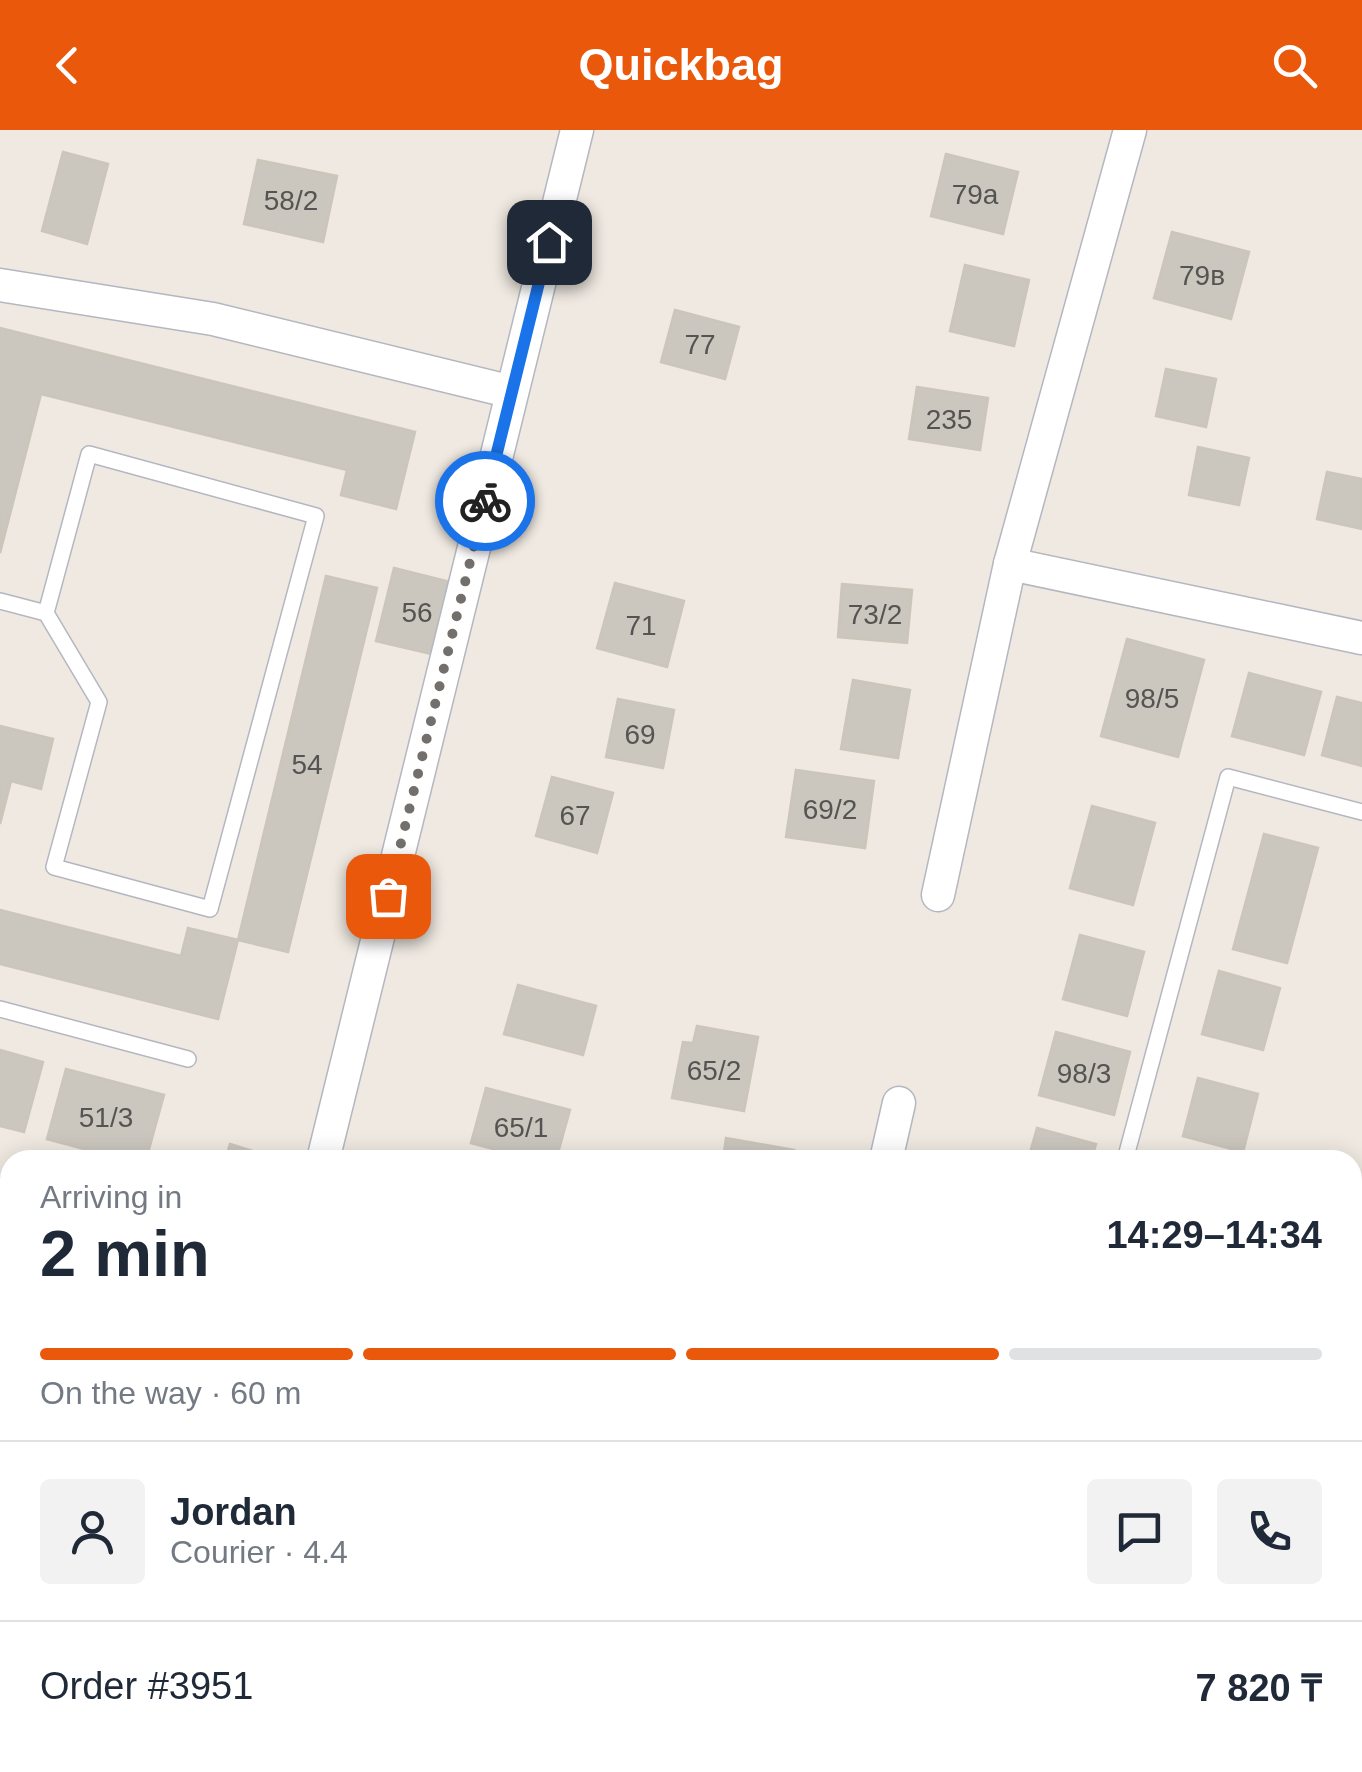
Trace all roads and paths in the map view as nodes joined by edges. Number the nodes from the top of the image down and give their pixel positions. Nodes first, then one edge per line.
1 (577, 130) edge
2 (1130, 130) edge
3 (0, 284) edge
4 (512, 392) junction
5 (1010, 564) junction
6 (0, 601) edge
7 (46, 614) junction
8 (1362, 638) edge
9 (1362, 812) edge
10 (938, 895) dead end
11 (0, 1009) edge
12 (188, 1059) dead end
13 (898, 1103) dead end
14 (324, 1150) edge
15 (888, 1150) edge
16 (1128, 1150) edge

1 - 4 street
2 - 5 street
3 - 4 street
4 - 14 street
5 - 8 street
5 - 10 street
6 - 7 lane
7 - 7 lane
9 - 16 lane
11 - 12 lane
13 - 15 street

